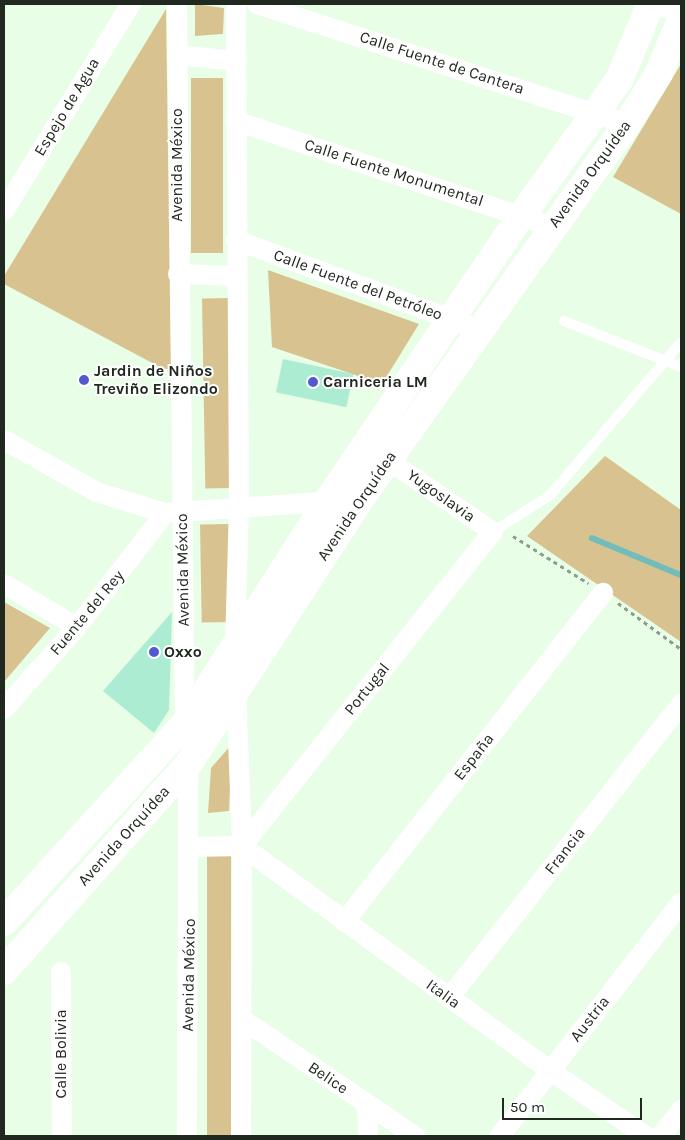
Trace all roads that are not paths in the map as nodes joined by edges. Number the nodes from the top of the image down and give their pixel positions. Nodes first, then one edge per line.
1 (131, 4) edge
2 (177, 4) edge
3 (236, 4) edge
4 (257, 4) edge
5 (652, 4) edge
6 (681, 14) edge
7 (681, 20) edge
8 (177, 55) junction
9 (237, 62) junction
10 (598, 113) junction
11 (236, 121) junction
12 (627, 124) junction
13 (4, 211) edge
14 (522, 215) junction
15 (552, 227) junction
16 (236, 240) junction
17 (178, 274) junction
18 (236, 276) junction
19 (452, 319) junction
20 (564, 321) dead end
21 (481, 330) junction
22 (681, 342) edge
23 (665, 360) junction
24 (681, 367) edge
25 (4, 440) edge
26 (388, 460) junction
27 (328, 500) junction
28 (359, 502) junction
29 (239, 506) junction
30 (173, 511) junction
31 (493, 532) junction
32 (4, 584) edge
33 (603, 593) dead end
34 (77, 627) junction
35 (235, 642) junction
36 (236, 688) junction
37 (681, 704) edge
38 (4, 708) edge
39 (185, 724) junction
40 (188, 763) junction
41 (242, 846) junction
42 (191, 847) junction
43 (681, 903) edge
44 (4, 922) edge
45 (344, 922) junction
46 (4, 971) edge
47 (61, 972) dead end
48 (449, 998) junction
49 (242, 1019) junction
50 (549, 1070) junction
51 (367, 1104) junction
52 (681, 1110) edge
53 (62, 1136) edge
54 (187, 1136) edge
55 (242, 1136) edge
56 (368, 1136) edge
57 (415, 1136) edge
58 (500, 1136) edge
59 (646, 1136) edge
60 (661, 1136) edge

1 - 13 street, Espejo de Agua
2 - 8 street, Avenida México
3 - 9 street
4 - 10 street, Calle Fuente de Cantera
5 - 6 street
5 - 10 street, Avenida Orquídea
7 - 12 street, Avenida Orquídea
8 - 9 street
8 - 17 street, Avenida México
9 - 11 street
10 - 12 street, Calle Fuente de Cantera
10 - 14 street, Avenida Orquídea
11 - 14 street, Calle Fuente Monumental
11 - 16 street
12 - 15 street, Avenida Orquídea
14 - 15 street, Calle Fuente Monumental
14 - 19 street, Avenida Orquídea
15 - 21 street, Avenida Orquídea
16 - 18 street
16 - 19 street, Calle Fuente del Petróleo
17 - 18 street
17 - 30 street, Avenida México
18 - 29 street
19 - 21 street, Calle Fuente del Petróleo
19 - 27 street, Avenida Orquídea
20 - 23 lane
21 - 26 street, Avenida Orquídea
22 - 23 lane
23 - 24 lane
23 - 31 lane
25 - 30 street
26 - 28 street, Avenida Orquídea
26 - 31 street, Yugoslavia
27 - 28 street
27 - 29 street
27 - 35 street, Avenida Orquídea
28 - 36 street, Avenida Orquídea
29 - 30 street
29 - 35 street
30 - 34 street, Fuente del Rey
30 - 39 street, Avenida México
31 - 41 street, Portugal
32 - 34 street
33 - 45 street, España
34 - 38 street, Fuente del Rey
35 - 36 street
35 - 39 street, Avenida Orquídea
36 - 40 street, Avenida Orquídea
36 - 41 street
37 - 48 street, Francia
39 - 40 street, Avenida México
39 - 44 street, Avenida Orquídea
40 - 42 street, Avenida México
40 - 46 street, Avenida Orquídea
41 - 42 street
41 - 45 street, Italia
41 - 49 street
42 - 54 street, Avenida México
43 - 50 street, Austria
45 - 48 street, Italia
47 - 53 street, Calle Bolivia
48 - 50 street, Italia
49 - 51 street, Belice
49 - 55 street
50 - 58 street, Austria
50 - 59 street, Italia
51 - 56 street
51 - 57 street, Belice
52 - 60 street

